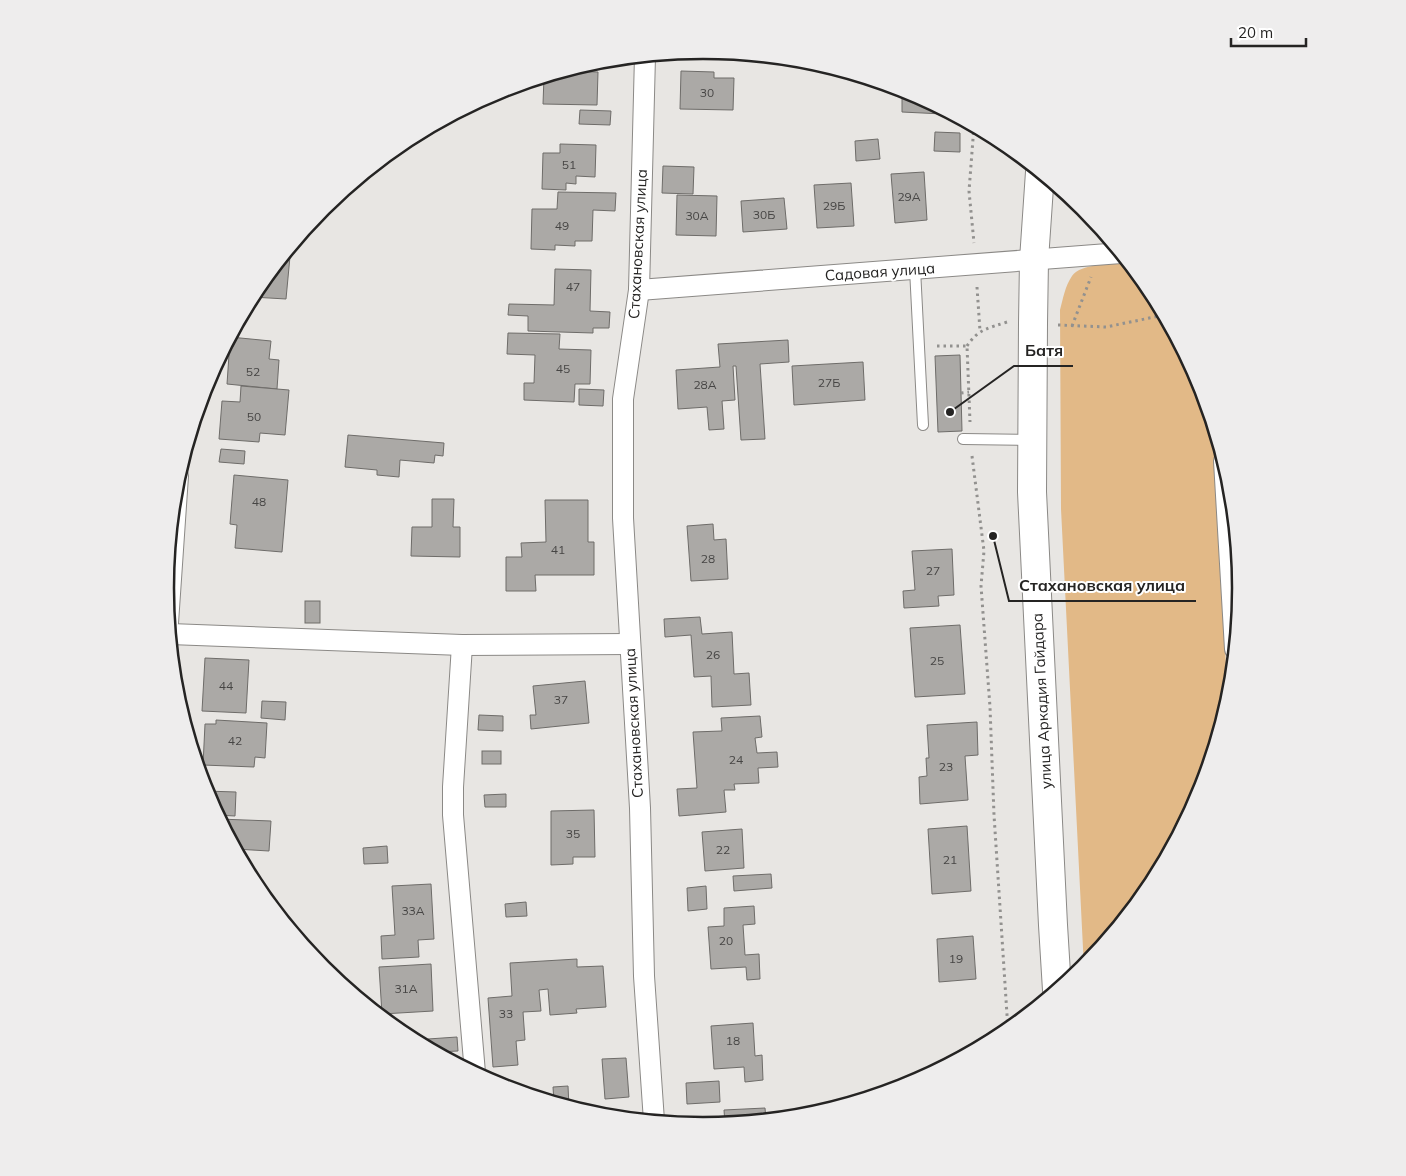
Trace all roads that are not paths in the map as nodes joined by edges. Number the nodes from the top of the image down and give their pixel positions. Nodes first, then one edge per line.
1 (646, 62) edge
2 (1039, 180) edge
3 (1113, 254) edge
4 (1034, 260) junction
5 (914, 269) junction
6 (639, 290) junction
7 (923, 425) dead end
8 (967, 439) road end
9 (1032, 440) junction
10 (1227, 514) edge
11 (1232, 595) edge
12 (176, 634) edge
13 (630, 644) junction
14 (462, 645) junction
15 (1056, 982) edge
16 (474, 1065) edge
17 (654, 1115) edge

1 - 6 street, Стахановская улица
2 - 4 main road, улица Аркадия Гайдара
3 - 4 street, Садовая улица
4 - 5 street, Садовая улица
4 - 9 main road, улица Аркадия Гайдара
5 - 6 street, Садовая улица
5 - 7 lane
6 - 13 street, Стахановская улица
8 - 9 lane
9 - 15 main road, улица Аркадия Гайдара
10 - 11 street
12 - 14 street
13 - 14 street
13 - 17 street, Стахановская улица
14 - 16 street

